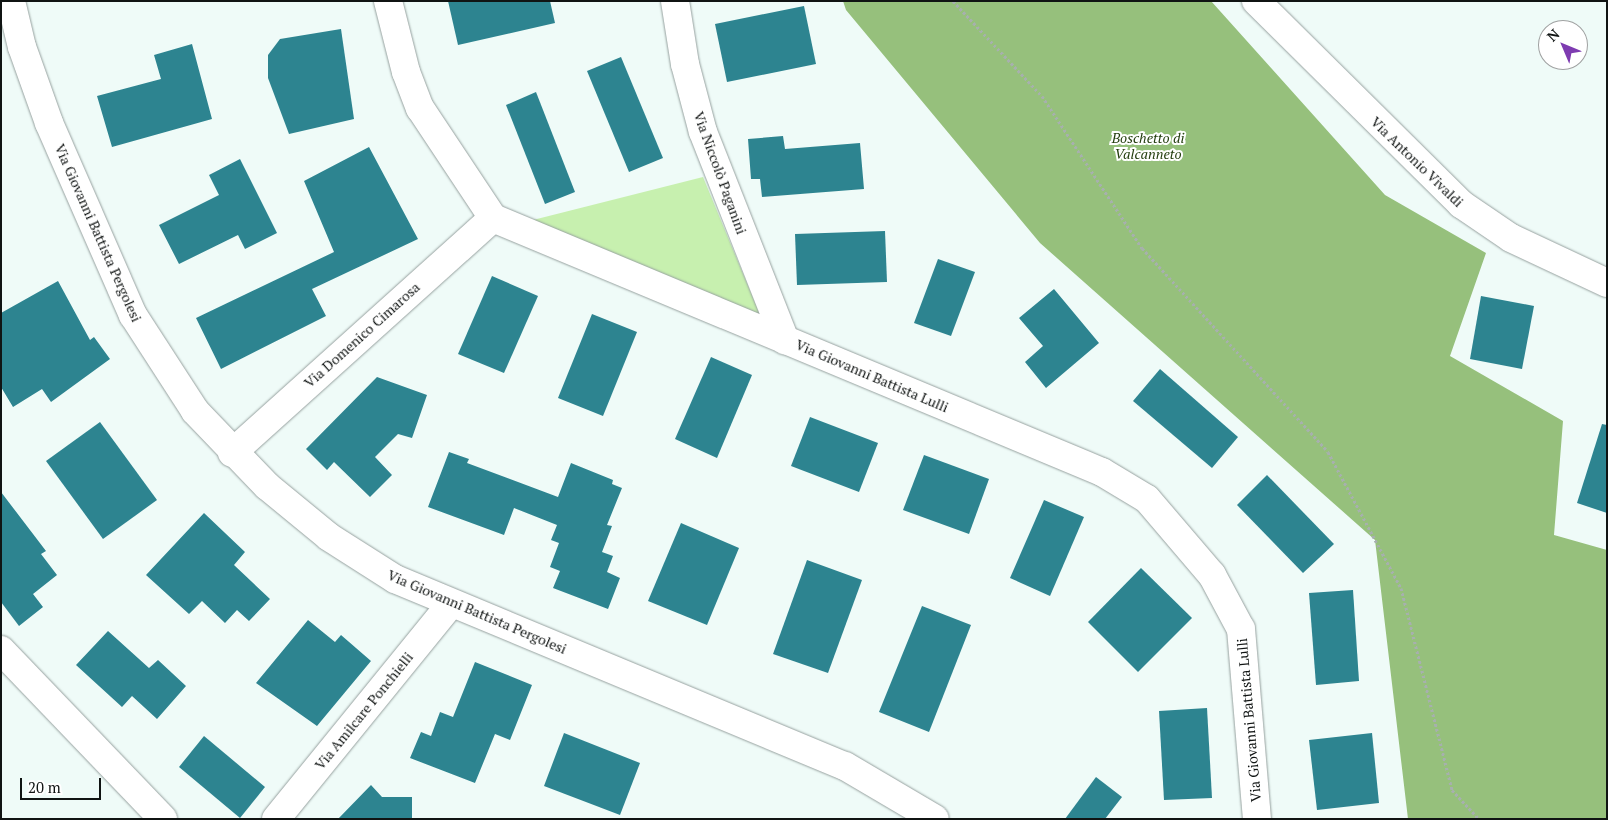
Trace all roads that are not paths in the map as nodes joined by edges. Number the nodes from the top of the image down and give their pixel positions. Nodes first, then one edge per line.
1 (11, 1) edge
2 (388, 1) edge
3 (675, 1) edge
4 (1256, 1) edge
5 (493, 218) junction
6 (1607, 283) edge
7 (785, 340) junction
8 (232, 453) junction
9 (451, 604) junction
10 (1, 650) edge
11 (163, 819) edge
12 (276, 819) edge
13 (935, 819) edge
14 (1256, 819) edge

1 - 8 street, Via Giovanni Battista Pergolesi
2 - 5 street
3 - 7 street, Via Niccolò Paganini
4 - 6 street, Via Antonio Vivaldi
5 - 7 street, Via Giovanni Battista Lulli
5 - 8 street, Via Domenico Cimarosa
7 - 14 street, Via Giovanni Battista Lulli
8 - 9 street, Via Giovanni Battista Pergolesi
9 - 12 street, Via Amilcare Ponchielli
9 - 13 street, Via Giovanni Battista Pergolesi
10 - 11 street

